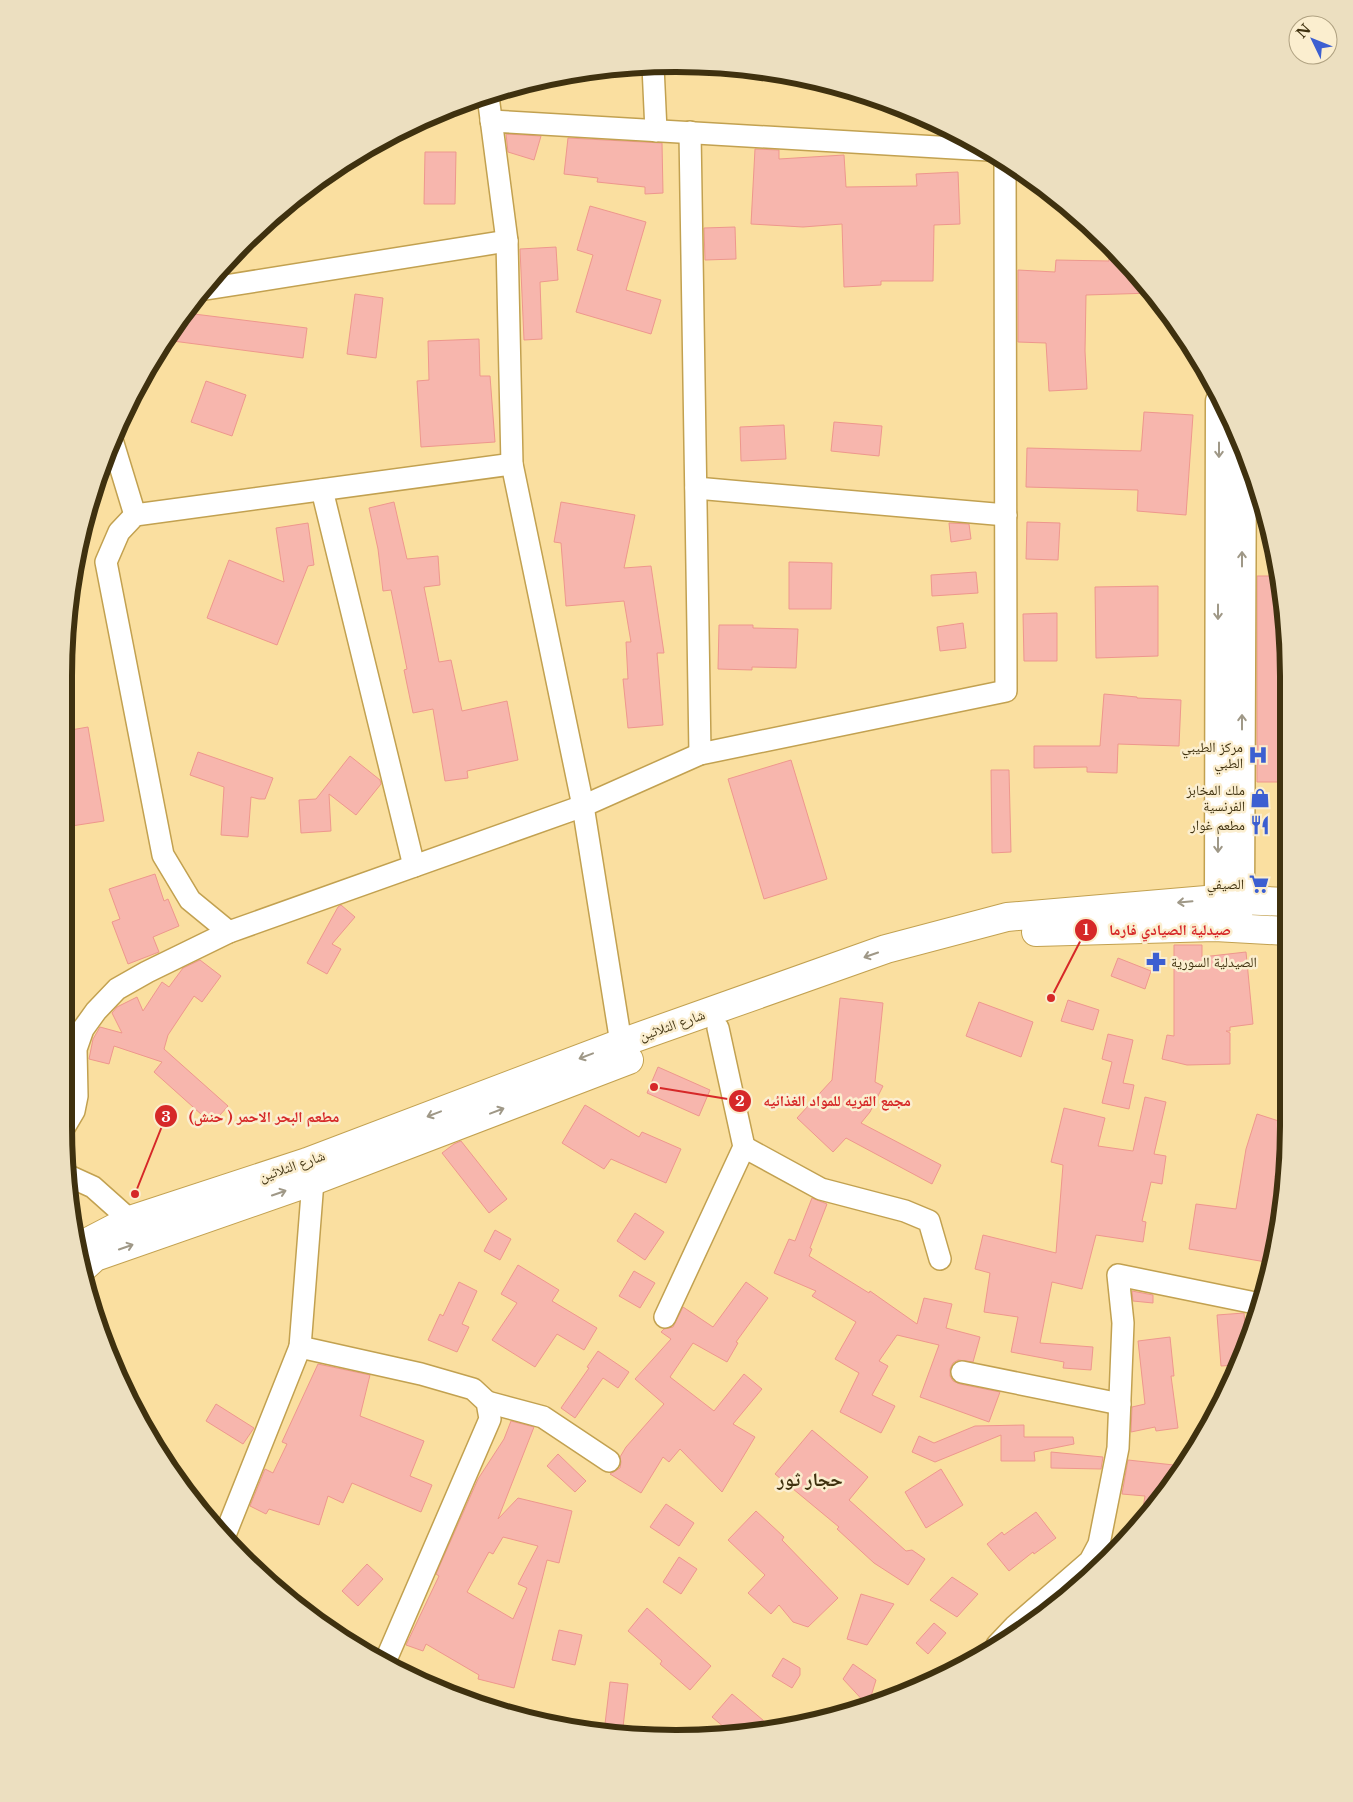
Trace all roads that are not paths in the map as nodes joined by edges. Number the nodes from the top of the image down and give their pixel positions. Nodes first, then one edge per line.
1 (653, 73) edge
2 (489, 103) edge
3 (491, 121) junction
4 (656, 130) junction
5 (690, 132) junction
6 (971, 149) edge
7 (1005, 170) edge
8 (507, 241) junction
9 (217, 284) edge
10 (1219, 412) edge
11 (116, 452) edge
12 (512, 464) junction
13 (1242, 466) edge
14 (696, 488) junction
15 (322, 490) junction
16 (1006, 515) junction
17 (135, 516) junction
18 (700, 754) junction
19 (583, 806) junction
20 (414, 866) junction
21 (1229, 900) junction
22 (1280, 902) edge
23 (1226, 928) junction
24 (229, 932) junction
25 (1280, 932) edge
26 (718, 1028) junction
27 (625, 1052) junction
28 (73, 1113) edge
29 (744, 1147) junction
30 (75, 1179) edge
31 (313, 1181) junction
32 (130, 1220) junction
33 (84, 1244) edge
34 (940, 1258) dead end
35 (89, 1263) edge
36 (1253, 1303) edge
37 (665, 1317) dead end
38 (300, 1347) junction
39 (962, 1372) dead end
40 (487, 1402) junction
41 (1120, 1404) junction
42 (609, 1461) dead end
43 (227, 1530) edge
44 (1016, 1625) edge
45 (388, 1656) edge

1 - 4 street
2 - 3 street
3 - 4 street
3 - 8 street
4 - 5 street
5 - 6 street
5 - 14 street
7 - 16 street
8 - 9 street
8 - 12 street
10 -> 21 street
11 - 17 street
12 - 15 street
12 - 19 street
21 -> 13 street
14 - 16 street
14 - 18 street
15 - 17 street
15 - 20 street
16 - 18 street
17 - 24 street
18 - 19 street
19 - 20 street
19 - 27 street
20 - 24 street
21 - 22 main road, شارع الثلاثين
21 - 23 street
21 -> 27 main road, شارع الثلاثين
23 - 25 main road, شارع الثلاثين
23 - 26 main road, شارع الثلاثين
24 - 28 street
26 - 27 main road, شارع الثلاثين
26 - 29 street
31 -> 27 main road, شارع الثلاثين
27 -> 32 main road, شارع الثلاثين
29 - 34 street
29 - 37 street
30 - 32 street
35 -> 31 main road, شارع الثلاثين
31 - 38 street
32 - 33 main road, شارع الثلاثين
36 - 41 street
38 - 40 street
38 - 43 street
39 - 41 street
40 - 42 street
40 - 45 street
41 - 44 street

